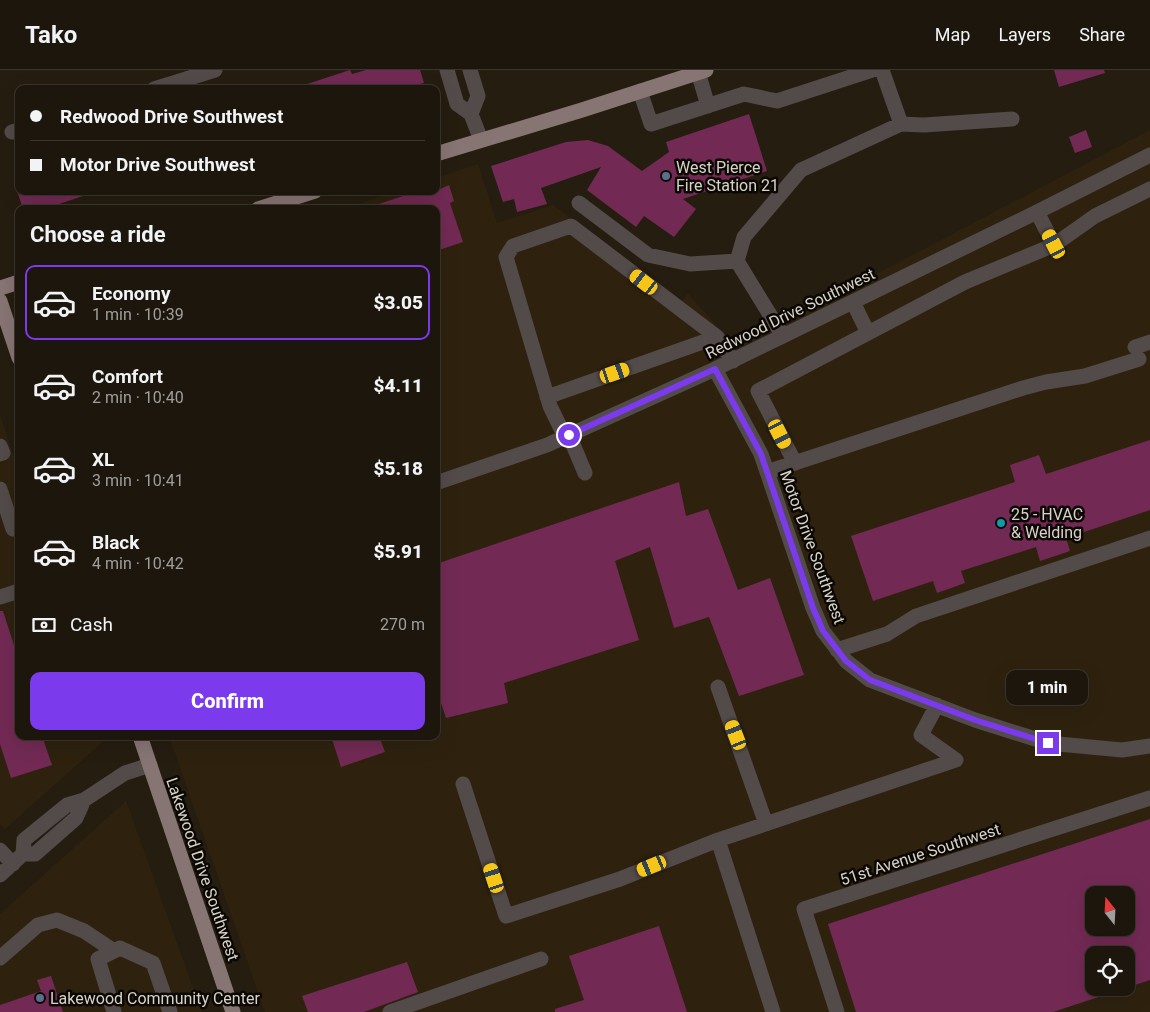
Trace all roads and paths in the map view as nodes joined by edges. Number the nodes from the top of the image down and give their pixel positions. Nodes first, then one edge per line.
1 (216, 70) edge
2 (447, 70) edge
3 (470, 70) edge
4 (872, 70) edge
5 (882, 70) edge
6 (702, 71) edge
7 (178, 76) edge
8 (161, 85) edge
9 (640, 92) junction
10 (708, 106) junction
11 (471, 114) junction
12 (1012, 119) dead end
13 (901, 124) junction
14 (481, 140) junction
15 (440, 153) edge
16 (1150, 155) edge
17 (1150, 189) edge
18 (302, 195) edge
19 (579, 203) dead end
20 (271, 205) edge
21 (1037, 212) junction
22 (1054, 244) junction
23 (737, 261) junction
24 (15, 283) edge
25 (0, 288) edge
26 (0, 300) edge
27 (853, 302) junction
28 (868, 333) junction
29 (783, 336) junction
30 (718, 337) junction
31 (1150, 342) edge
32 (15, 346) edge
33 (733, 361) junction
34 (715, 369) junction
35 (547, 397) junction
36 (567, 436) junction
37 (0, 446) edge
38 (0, 454) edge
39 (795, 463) junction
40 (767, 472) junction
41 (584, 473) dead end
42 (440, 482) edge
43 (0, 489) edge
44 (10, 530) edge
45 (1150, 538) edge
46 (15, 592) edge
47 (0, 597) edge
48 (837, 650) junction
49 (718, 688) dead end
50 (937, 705) junction
51 (141, 740) edge
52 (1150, 746) edge
53 (150, 765) junction
54 (463, 784) dead end
55 (1150, 798) edge
56 (766, 824) junction
57 (718, 840) junction
58 (0, 850) edge
59 (18, 859) junction
60 (0, 875) edge
61 (114, 951) junction
62 (0, 958) edge
63 (541, 958) dead end
64 (114, 1012) edge
65 (170, 1012) edge
66 (234, 1012) edge
67 (390, 1012) edge
68 (773, 1012) edge
69 (838, 1012) edge

1 - 7 street
2 - 11 street
3 - 11 street
4 - 10 street
5 - 13 street
6 - 9 main road
6 - 10 street
7 - 8 street
9 - 10 street
9 - 14 main road
11 - 14 street
12 - 13 street
13 - 23 street
14 - 15 main road
16 - 21 street, Redwood Drive Southwest
17 - 22 street
18 - 20 main road
19 - 23 street
21 - 22 street
21 - 27 street, Redwood Drive Southwest
22 - 28 street
23 - 29 street
24 - 25 main road
26 - 32 main road
27 - 28 street
27 - 29 street, Redwood Drive Southwest
28 - 39 street
29 - 33 street, Redwood Drive Southwest
30 - 33 street
30 - 35 street
30 - 35 street
31 - 39 street
33 - 34 street, Redwood Drive Southwest
34 - 36 street, Redwood Drive Southwest
34 - 40 street, Motor Drive Southwest
35 - 36 street
36 - 41 street
36 - 42 street, Redwood Drive Southwest
37 - 38 street
39 - 40 street
40 - 48 street, Motor Drive Southwest
43 - 44 street
45 - 48 street
46 - 47 street
48 - 50 street, Motor Drive Southwest
49 - 56 street
50 - 52 street, Motor Drive Southwest
50 - 56 street
51 - 53 main road, Lakewood Drive Southwest
53 - 59 street
53 - 66 main road, Lakewood Drive Southwest
54 - 57 street
55 - 69 street, 51st Avenue Southwest
56 - 57 street
57 - 68 street
58 - 59 street
59 - 60 street
61 - 62 street
61 - 64 street
61 - 65 street
63 - 67 street

